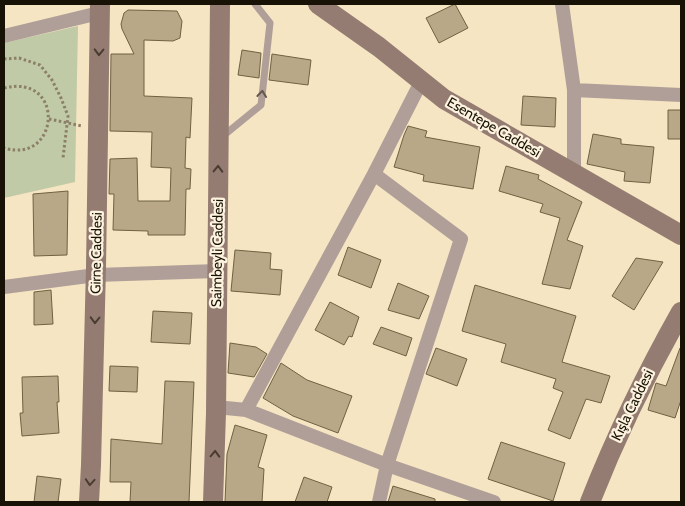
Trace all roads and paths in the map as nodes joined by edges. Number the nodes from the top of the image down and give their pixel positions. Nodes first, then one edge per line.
1 (220, 4) edge
2 (255, 4) edge
3 (318, 4) edge
4 (562, 4) edge
5 (99, 9) edge
6 (4, 36) edge
7 (4, 59) edge
8 (421, 82) junction
9 (4, 88) edge
10 (574, 90) junction
11 (681, 95) edge
12 (49, 119) junction
13 (67, 122) junction
14 (98, 130) junction
15 (219, 140) junction
16 (4, 148) edge
17 (63, 158) dead end
18 (574, 173) junction
19 (374, 174) junction
20 (681, 235) edge
21 (217, 271) junction
22 (96, 275) junction
23 (4, 287) edge
24 (681, 312) edge
25 (216, 407) junction
26 (246, 410) junction
27 (387, 466) junction
28 (88, 502) edge
29 (213, 502) edge
30 (379, 502) edge
31 (494, 502) edge
32 (590, 502) edge

1 - 15 street, Saimbeyli Caddesi
15 -> 2 lane
3 - 8 street, Esentepe Caddesi
4 - 10 street
5 - 6 street
5 -> 14 street, Girne Caddesi
7 - 13 path
8 - 18 street, Esentepe Caddesi
8 - 19 street
9 - 12 path
10 - 11 street
10 - 18 street
12 - 13 path
12 - 16 path
13 - 14 path
13 - 17 path
14 - 22 street, Girne Caddesi
21 -> 15 street, Saimbeyli Caddesi
18 - 20 street, Esentepe Caddesi
19 - 26 street
19 - 27 street
21 - 22 street
21 - 25 street, Saimbeyli Caddesi
22 - 23 street
22 -> 28 street, Girne Caddesi
24 - 32 street, Kışla Caddesi
25 - 26 street
29 -> 25 street, Saimbeyli Caddesi
26 - 27 street
27 - 30 street
27 - 31 street

